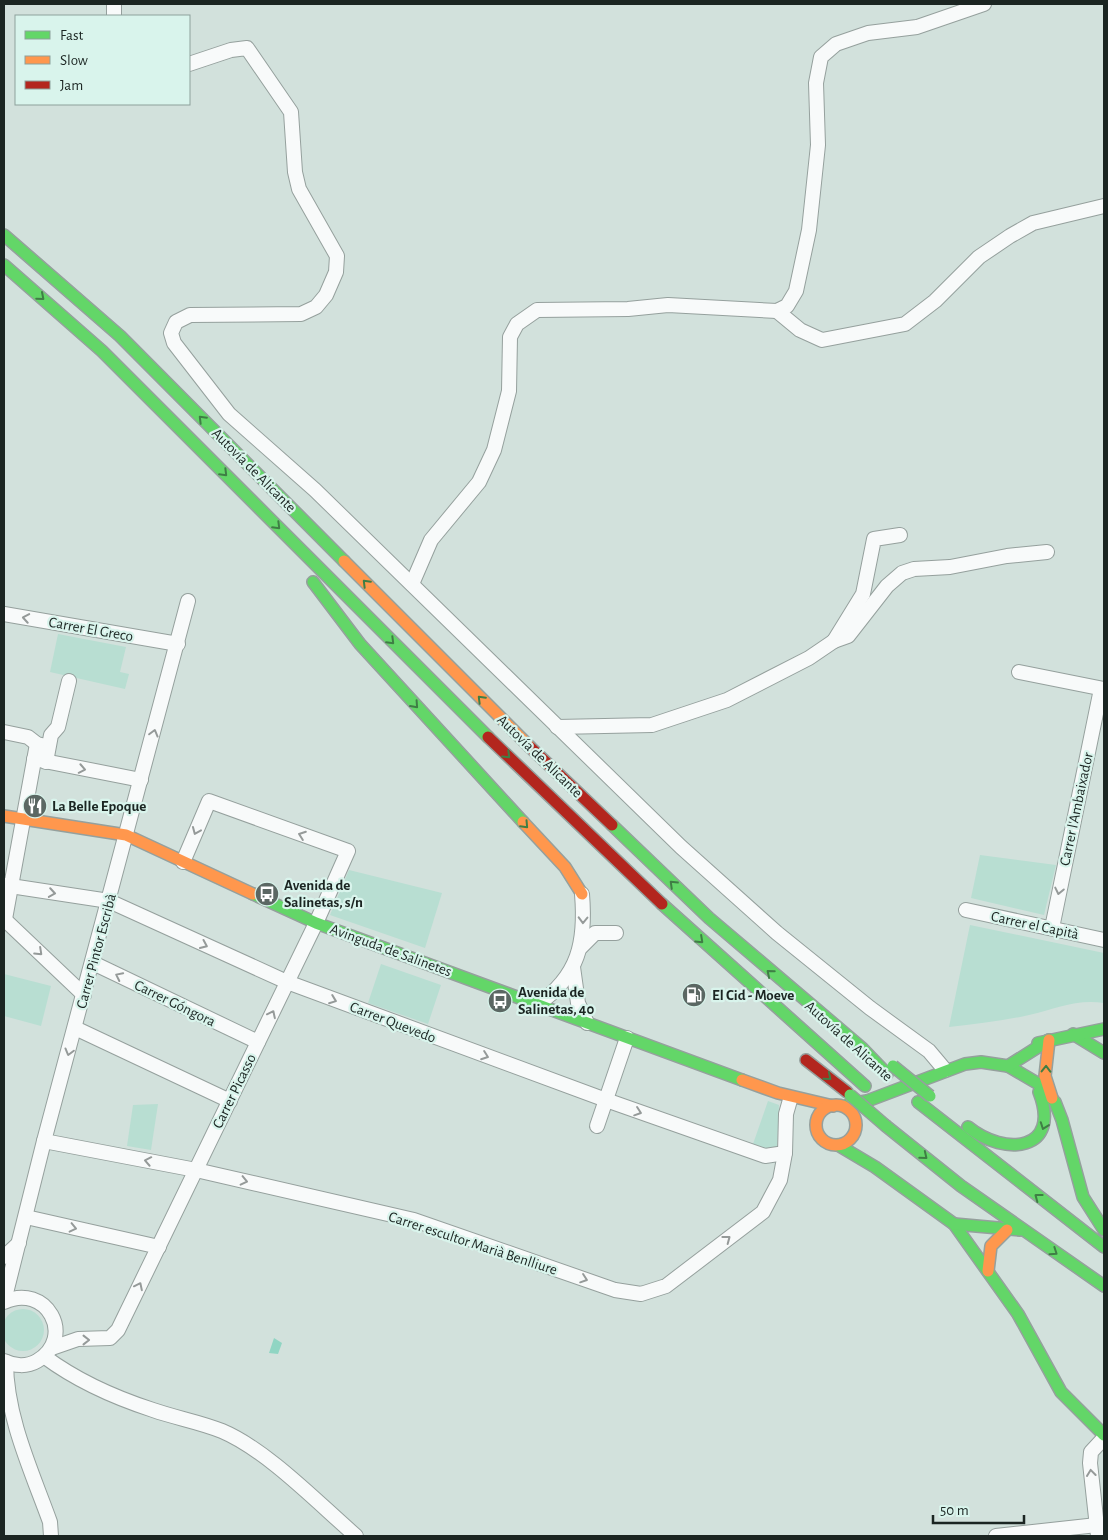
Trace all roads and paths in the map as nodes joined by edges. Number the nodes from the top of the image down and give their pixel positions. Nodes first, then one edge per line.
1 (984, 4) edge
2 (190, 64) edge
3 (1104, 206) edge
4 (4, 235) edge
5 (4, 265) edge
6 (777, 311) junction
7 (242, 491) junction
8 (900, 535) dead end
9 (286, 552) dead end
10 (1047, 552) dead end
11 (305, 573) dead end
12 (412, 584) junction
13 (188, 601) dead end
14 (4, 614) edge
15 (834, 641) junction
16 (178, 644) junction
17 (1019, 672) dead end
18 (69, 681) dead end
19 (1102, 689) edge
20 (557, 727) junction
21 (4, 732) edge
22 (43, 745) junction
23 (40, 761) junction
24 (141, 780) junction
25 (4, 816) edge
26 (23, 819) junction
27 (126, 836) junction
28 (183, 862) junction
29 (7, 886) edge
30 (582, 894) joint
31 (109, 902) junction
32 (966, 910) dead end
33 (4, 919) edge
34 (316, 922) junction
35 (1052, 928) junction
36 (616, 933) dead end
37 (1104, 940) edge
38 (581, 947) junction
39 (93, 963) junction
40 (573, 967) junction
41 (287, 982) junction
42 (84, 995) junction
43 (536, 1004) junction
44 (586, 1024) junction
45 (75, 1028) junction
46 (1104, 1029) edge
47 (1073, 1034) junction
48 (627, 1038) junction
49 (1049, 1040) junction
50 (258, 1042) junction
51 (1104, 1053) edge
52 (806, 1060) dead end
53 (981, 1062) junction
54 (1008, 1066) junction
55 (890, 1070) junction
56 (945, 1070) junction
57 (1033, 1081) junction
58 (778, 1093) junction
59 (1052, 1098) junction
60 (606, 1100) junction
61 (790, 1100) junction
62 (230, 1101) junction
63 (867, 1101) junction
64 (886, 1104) dead end
65 (835, 1106) junction
66 (597, 1126) dead end
67 (855, 1126) junction
68 (816, 1128) junction
69 (44, 1141) junction
70 (838, 1145) junction
71 (785, 1153) junction
72 (875, 1167) junction
73 (196, 1170) junction
74 (26, 1217) junction
75 (954, 1224) junction
76 (1007, 1230) junction
77 (1022, 1230) junction
78 (1104, 1230) edge
79 (19, 1243) junction
80 (1065, 1244) dead end
81 (159, 1247) junction
82 (1104, 1247) edge
83 (4, 1257) edge
84 (988, 1271) junction
85 (1104, 1275) edge
86 (1104, 1286) edge
87 (7, 1296) edge
88 (48, 1352) junction
89 (5, 1361) edge
90 (1104, 1436) edge
91 (1098, 1531) edge
92 (51, 1536) edge
93 (356, 1536) edge
94 (996, 1536) edge

1 - 6 street
2 - 12 street
3 - 6 street
55 -> 4 main road, Autovía de Alicante
5 -> 7 main road, Autovía de Alicante
6 - 12 street
7 - 9 main road
7 -> 64 main road, Autovía de Alicante
8 - 15 street
10 - 15 street
11 -> 30 main road
12 - 20 street
13 - 16 street, Carrer Pintor Escribà
16 -> 14 street, Carrer El Greco
15 - 20 street
24 -> 16 street, Carrer Pintor Escribà
17 - 19 street
18 - 22 street
19 -> 35 street, Carrer l'Ambaixador
20 - 56 street
21 - 22 street
22 - 23 street
23 -> 24 street
23 - 26 street
24 - 27 street, Carrer Pintor Escribà
25 - 26 main road, Avinguda de Salinetes
26 - 27 main road, Avinguda de Salinetes
26 - 29 street
27 - 28 main road, Avinguda de Salinetes
27 - 31 street, Carrer Pintor Escribà
28 - 34 main road, Avinguda de Salinetes
34 -> 28 street, Carrer Picasso
29 -> 31 street, Carrer Quevedo
29 - 33 street
30 -> 38 street
31 - 39 street, Carrer Pintor Escribà
31 -> 41 street, Carrer Quevedo
32 - 35 street, Carrer el Capità
33 -> 42 street
34 - 41 street, Carrer Picasso
34 - 43 main road, Avinguda de Salinetes
35 - 37 street, Carrer el Capità
36 - 38 street
38 - 40 street
39 - 42 street, Carrer Pintor Escribà
50 -> 39 street, Carrer Góngora
40 - 43 street
40 - 44 street
50 -> 41 street, Carrer Picasso
41 -> 60 street, Carrer Quevedo
42 - 45 street, Carrer Pintor Escribà
43 - 44 main road, Avinguda de Salinetes
44 - 48 main road, Avinguda de Salinetes
45 - 62 street
45 -> 69 street, Carrer Pintor Escribà
46 - 47 main road
47 - 49 main road
47 - 51 main road
48 - 58 main road, Avinguda de Salinetes
48 - 60 street
49 - 53 main road
49 - 54 main road
59 -> 49 main road
50 - 62 street, Carrer Picasso
52 -> 77 main road, bridge
53 - 54 main road
53 - 56 main road
54 - 57 main road
57 -> 55 main road, bridge
82 -> 55 main road, Autovía de Alicante
56 - 63 main road
57 - 59 main road
58 - 61 main road, Avinguda de Salinetes
58 - 65 main road, Avinguda de Salinetes
59 - 78 main road
60 - 66 street
60 -> 71 street, Carrer Quevedo
61 - 68 main road, Avinguda de Salinetes
61 - 71 street, Carrer escultor Marià Benlliure
62 - 73 street, Carrer Picasso
63 - 65 main road
63 - 67 main road
65 - 67 main road
65 - 68 main road
67 - 70 main road
67 - 72 main road
68 - 70 main road
73 -> 69 street, Carrer escultor Marià Benlliure
69 - 74 street, Carrer Pintor Escribà
70 - 72 main road
73 -> 71 street, Carrer escultor Marià Benlliure
72 - 75 main road
73 - 81 street, Carrer Picasso
74 - 79 street, Carrer Pintor Escribà
74 -> 81 street
75 - 76 main road
75 - 84 main road
76 - 77 main road
76 - 84 main road
77 -> 86 main road
79 - 83 street
79 - 87 street, Carrer Pintor Escribà
80 - 85 main road
88 -> 81 street, Carrer Picasso
84 - 90 main road
87 - 88 street
88 - 89 street
88 - 93 street
89 - 92 street
91 -> 90 street
91 - 94 street

